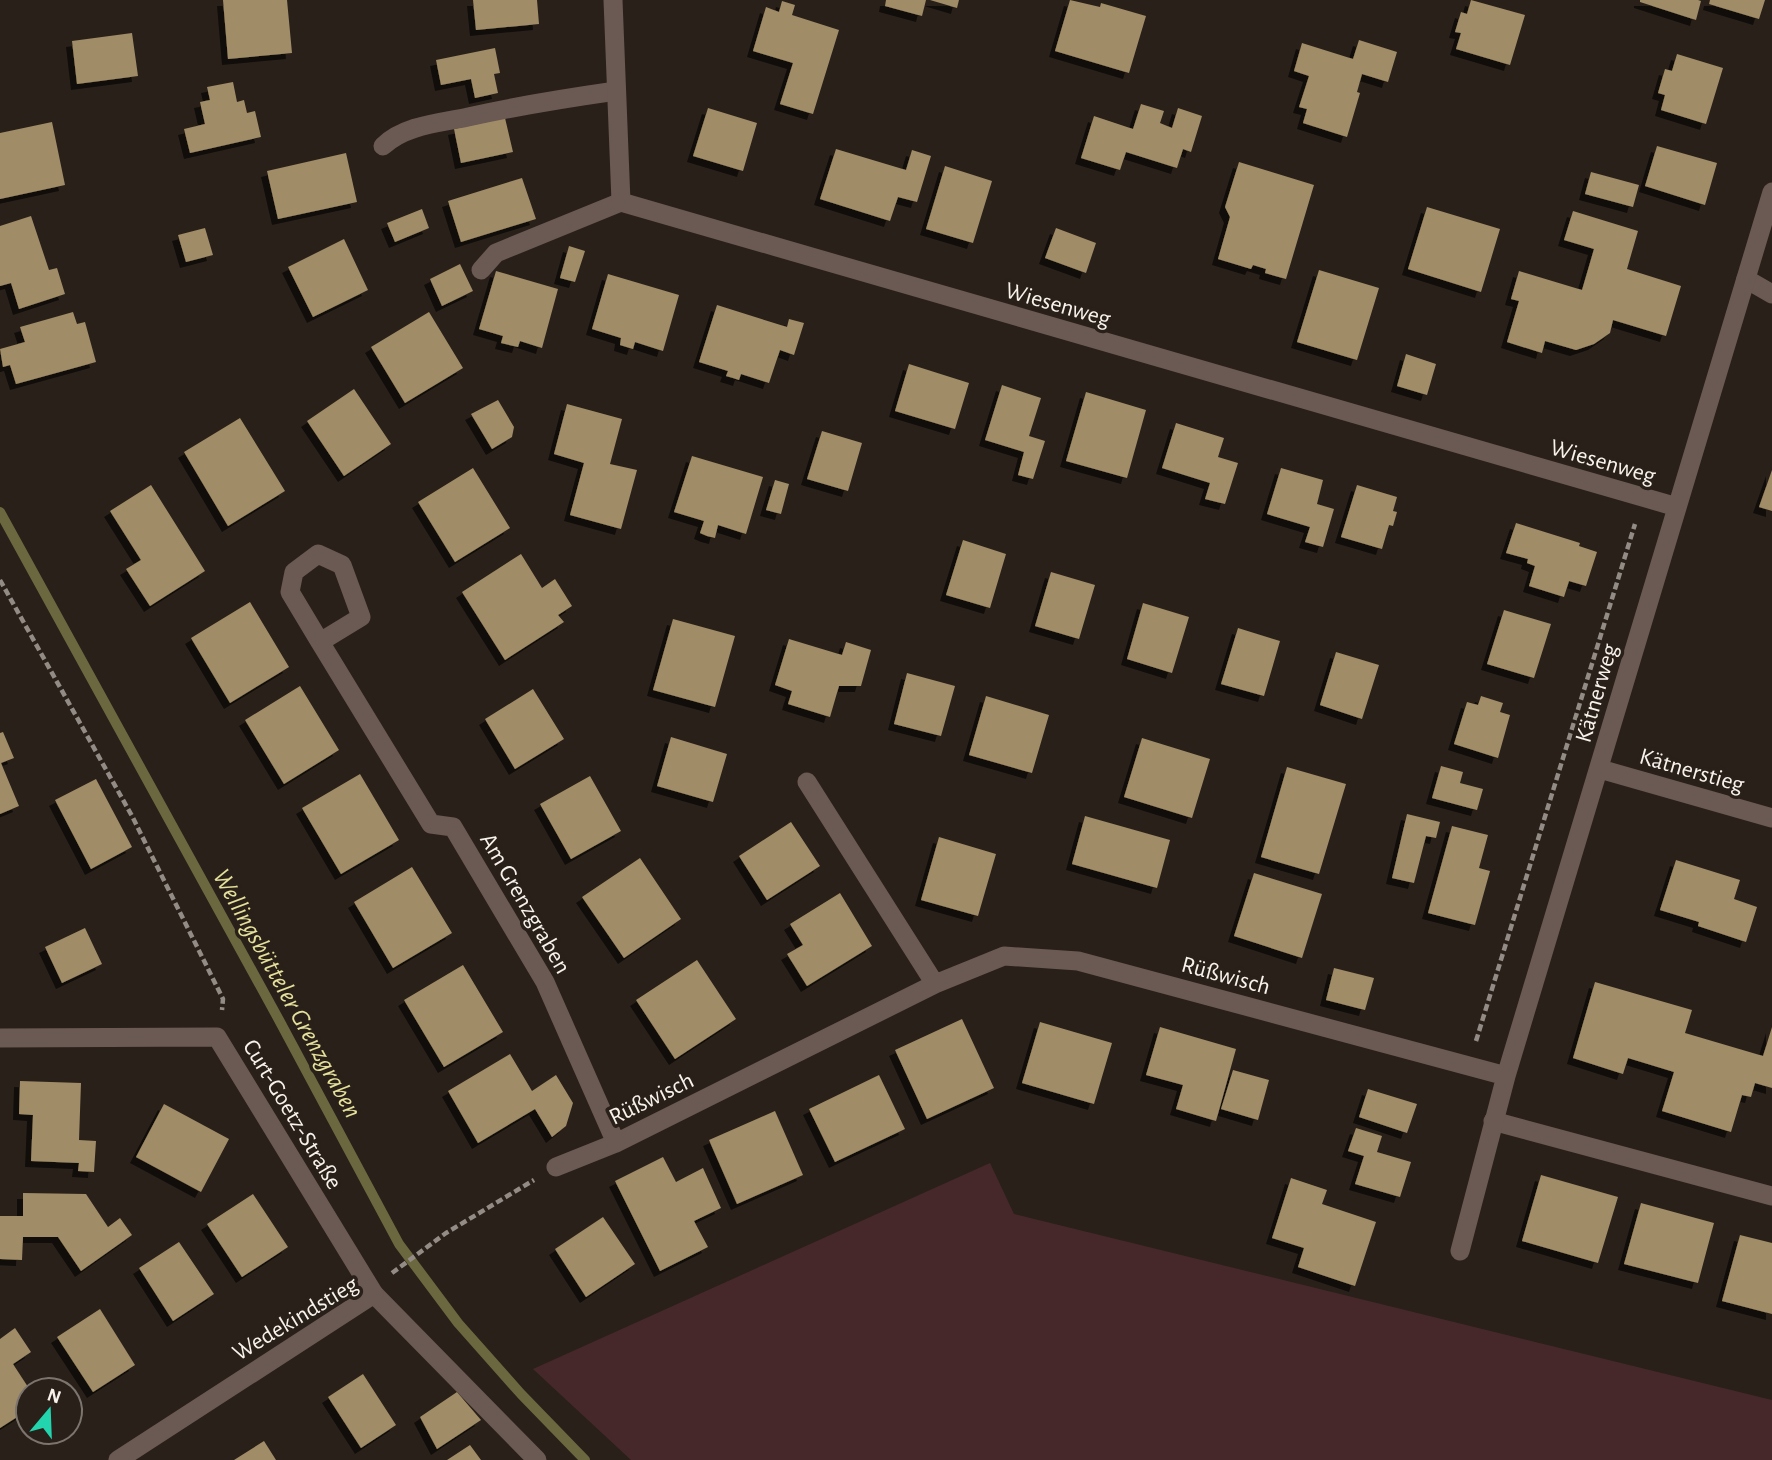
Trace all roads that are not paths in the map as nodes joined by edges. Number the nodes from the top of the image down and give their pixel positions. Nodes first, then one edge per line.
1 (612, 0) edge
2 (617, 91) junction
3 (383, 146) dead end
4 (1772, 192) edge
5 (621, 202) junction
6 (481, 270) dead end
7 (1746, 279) junction
8 (1772, 294) edge
9 (1677, 507) junction
10 (320, 642) dead end
11 (1600, 769) junction
12 (807, 782) dead end
13 (1772, 818) edge
14 (935, 984) junction
15 (0, 1038) edge
16 (1506, 1076) junction
17 (1493, 1121) junction
18 (616, 1143) junction
19 (556, 1167) road end
20 (1772, 1196) edge
21 (1461, 1251) dead end
22 (374, 1294) junction
23 (118, 1460) edge
24 (537, 1460) edge

1 - 2 street
2 - 3 street
2 - 5 street
4 - 7 street, Kätnerweg
5 - 6 street
5 - 9 street, Wiesenweg
7 - 8 street
7 - 9 street, Kätnerweg
9 - 11 street, Kätnerweg
10 - 18 street, Am Grenzgraben
11 - 13 street, Kätnerstieg
11 - 16 street, Kätnerweg
12 - 14 street
14 - 16 street, Rüßwisch
14 - 18 street, Rüßwisch
15 - 22 street, Curt-Goetz-Straße
16 - 17 street, Kätnerweg
17 - 20 street
17 - 21 street, Kätnerweg
18 - 19 street, Rüßwisch
22 - 23 street, Wedekindstieg
22 - 24 street, Wedekindstieg

